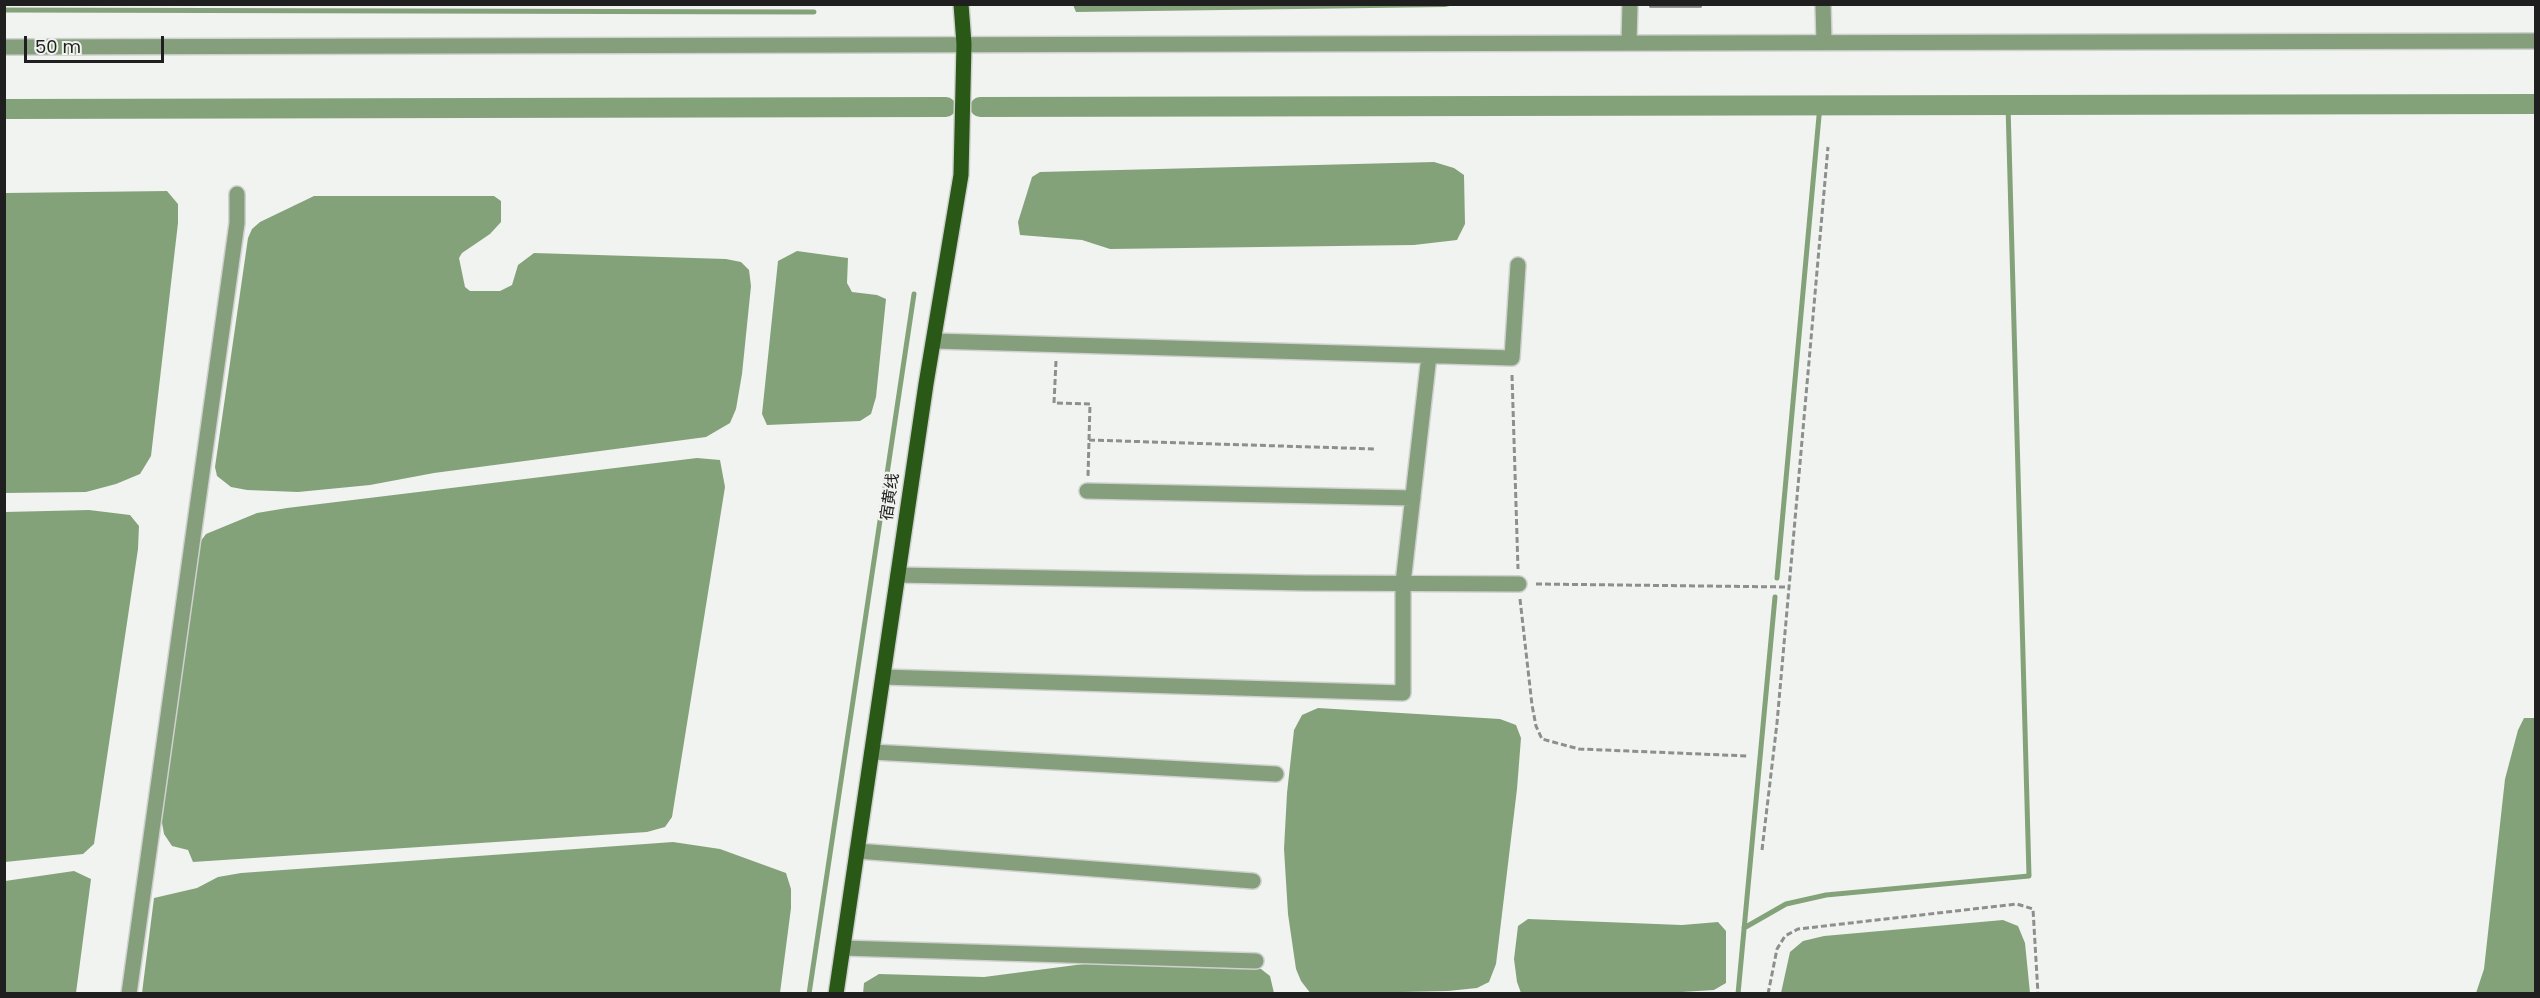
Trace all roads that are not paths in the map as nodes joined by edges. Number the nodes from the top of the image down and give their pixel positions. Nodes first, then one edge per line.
1 (961, 4) edge
2 (1630, 4) edge
3 (1823, 4) edge
4 (2535, 41) edge
5 (1629, 42) junction
6 (1824, 42) junction
7 (964, 44) junction
8 (4, 47) edge
9 (237, 194) dead end
10 (1518, 265) dead end
11 (934, 341) junction
12 (1429, 356) junction
13 (1088, 491) road end
14 (1413, 498) junction
15 (898, 575) junction
16 (1403, 584) junction
17 (1519, 584) road end
18 (883, 677) junction
19 (872, 752) junction
20 (1276, 774) dead end
21 (857, 851) junction
22 (1253, 882) dead end
23 (843, 948) junction
24 (1256, 961) dead end
25 (129, 993) edge
26 (836, 993) edge

1 - 7 main road, 宿黄线
2 - 5 street
3 - 6 street
4 - 6 street
5 - 6 street
5 - 7 street
7 - 8 street
7 - 11 main road, 宿黄线
9 - 25 street
10 - 12 street
11 - 12 street
11 - 15 main road, 宿黄线
12 - 14 street
13 - 14 street
14 - 16 street
15 - 16 street
15 - 18 main road, 宿黄线
16 - 17 street
16 - 18 street
18 - 19 main road, 宿黄线
19 - 20 street
19 - 21 main road, 宿黄线
21 - 22 street
21 - 23 main road, 宿黄线
23 - 24 street
23 - 26 main road, 宿黄线

